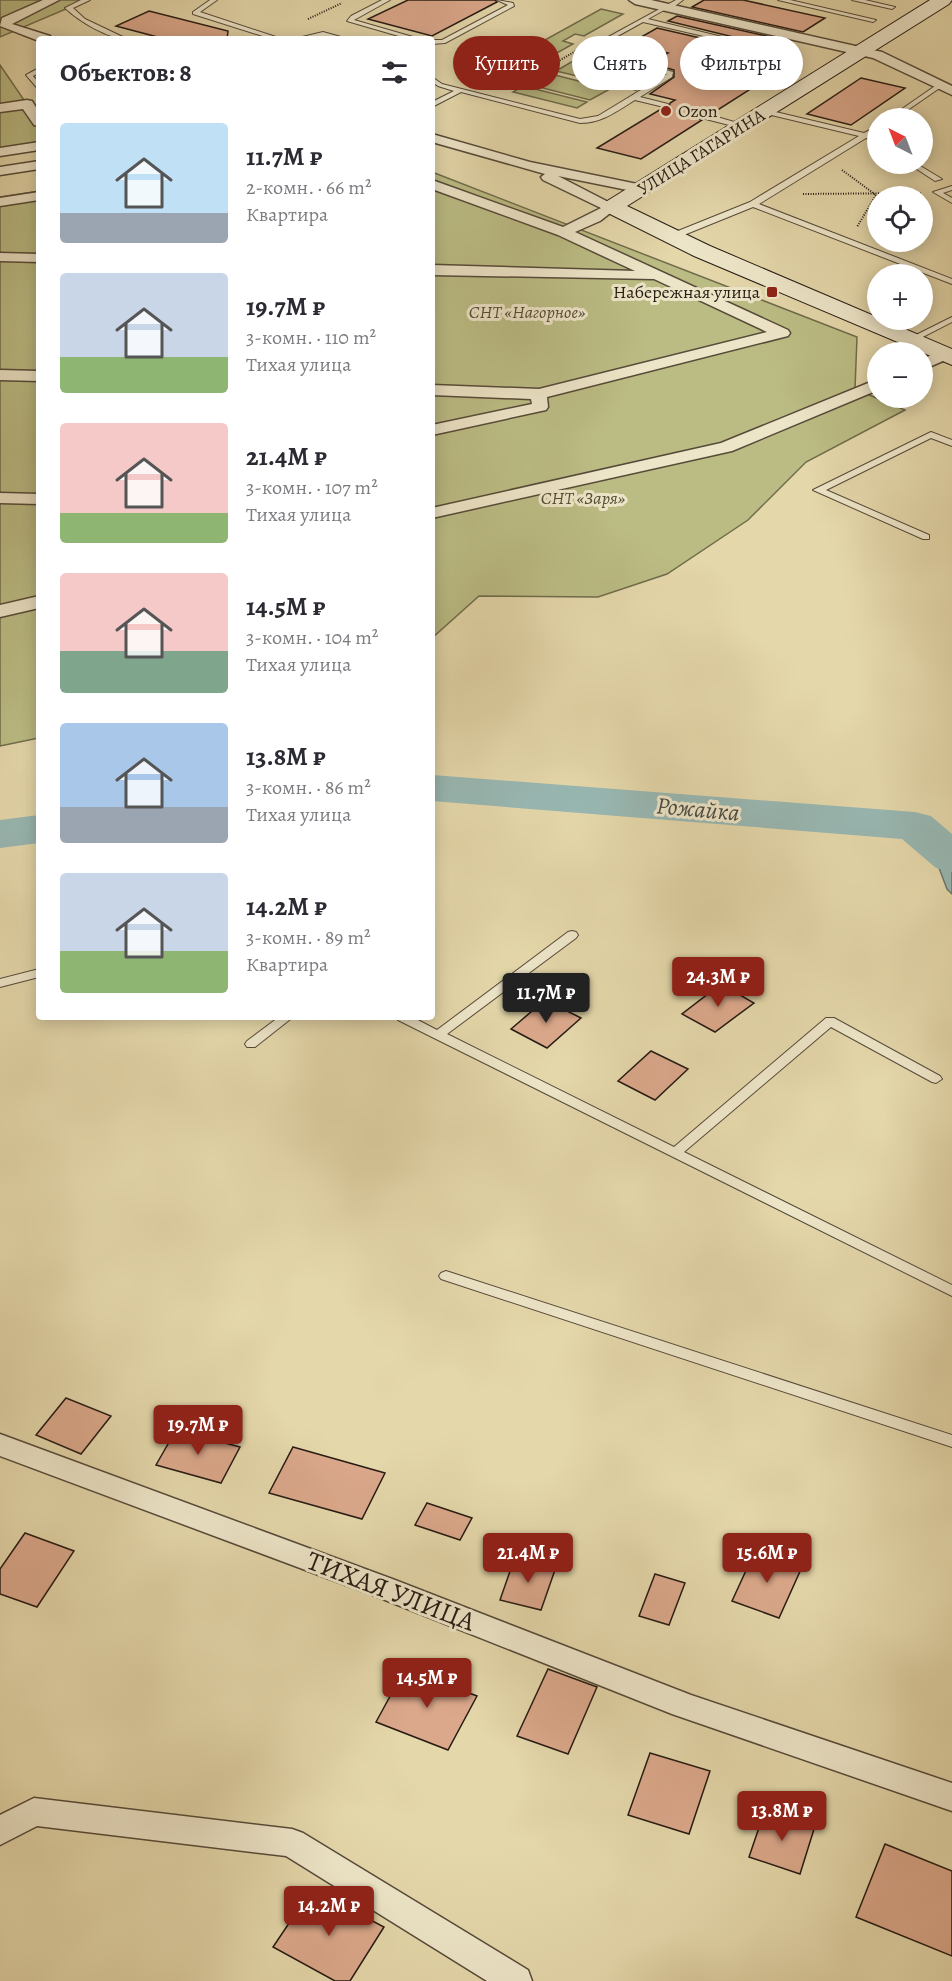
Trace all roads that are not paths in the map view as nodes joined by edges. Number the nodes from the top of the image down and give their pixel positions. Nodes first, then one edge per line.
1 (53, 0) edge
2 (87, 0) edge
3 (214, 0) edge
4 (387, 0) edge
5 (500, 0) edge
6 (635, 0) edge
7 (781, 0) edge
8 (855, 0) edge
9 (943, 0) edge
10 (672, 5) edge
11 (892, 7) dead end
12 (642, 20) junction
13 (873, 20) dead end
14 (36, 36) edge
15 (118, 36) edge
16 (269, 36) edge
17 (313, 36) edge
18 (332, 36) edge
19 (406, 36) edge
20 (613, 36) edge
21 (711, 36) edge
22 (435, 42) edge
23 (862, 51) junction
24 (36, 72) edge
25 (435, 81) edge
26 (36, 84) edge
27 (453, 88) edge
28 (946, 88) edge
29 (460, 90) joint
30 (647, 90) edge
31 (634, 98) junction
32 (435, 103) edge
33 (665, 106) dead end
34 (0, 108) edge
35 (910, 108) edge
36 (766, 111) junction
37 (697, 114) dead end
38 (36, 118) edge
39 (744, 126) junction
40 (867, 136) joint
41 (435, 139) edge
42 (36, 146) edge
43 (0, 152) edge
44 (36, 165) edge
45 (528, 166) junction
46 (0, 171) edge
47 (930, 174) edge
48 (598, 179) junction
49 (938, 179) dead end
50 (435, 185) edge
51 (952, 188) edge
52 (642, 189) junction
53 (575, 190) junction
54 (36, 196) edge
55 (952, 201) edge
56 (0, 202) edge
57 (753, 204) junction
58 (611, 207) junction
59 (563, 232) junction
60 (671, 237) junction
61 (0, 257) edge
62 (36, 258) edge
63 (435, 270) edge
64 (660, 277) junction
65 (952, 282) edge
66 (952, 319) edge
67 (910, 340) junction
68 (948, 356) edge
69 (933, 361) edge
70 (0, 375) edge
71 (36, 376) edge
72 (867, 389) edge
73 (435, 390) edge
74 (539, 394) junction
75 (435, 429) edge
76 (952, 443) edge
77 (0, 498) edge
78 (36, 500) edge
79 (435, 512) edge
80 (926, 537) dead end
81 (36, 603) edge
82 (0, 611) edge
83 (572, 935) dead end
84 (36, 974) edge
85 (0, 983) edge
86 (283, 1020) edge
87 (408, 1020) edge
88 (438, 1035) junction
89 (251, 1044) dead end
90 (936, 1079) dead end
91 (675, 1153) junction
92 (446, 1276) dead end
93 (952, 1291) edge
94 (952, 1441) edge
95 (0, 1445) edge
96 (952, 1797) edge
97 (0, 1832) edge
98 (516, 1981) edge

1 - 14 street
2 - 15 lane
3 - 16 lane
4 - 19 lane
5 - 22 lane
6 - 10 street
7 - 13 lane
8 - 11 lane
9 - 23 street, УЛИЦА ГАГАРИНА
10 - 12 lane
10 - 23 street
12 - 20 lane
12 - 21 lane
17 - 18 lane
23 - 28 street
23 - 36 street, УЛИЦА ГАГАРИНА
24 - 26 lane
25 - 27 lane
28 - 35 lane
29 - 31 lane
29 - 32 lane
30 - 31 lane
31 - 33 lane
34 - 38 street
36 - 39 street, УЛИЦА ГАГАРИНА
36 - 40 lane
37 - 39 lane
39 - 52 street, УЛИЦА ГАГАРИНА
40 - 57 lane
41 - 45 street
42 - 43 street
44 - 46 street
45 - 48 street
45 - 53 street
47 - 49 lane
48 - 52 street
48 - 53 street
50 - 59 street
51 - 55 lane
52 - 58 street, УЛИЦА ГАГАРИНА
53 - 58 street
54 - 56 street
57 - 60 lane
57 - 65 lane
58 - 59 street
58 - 60 street
59 - 64 street
60 - 67 street
61 - 62 street
63 - 64 street
64 - 74 street
66 - 67 lane
67 - 68 street
68 - 69 street
70 - 71 street
72 - 79 street
73 - 74 street
74 - 75 street
76 - 80 lane
77 - 78 street
81 - 82 street
83 - 88 lane
84 - 85 lane
86 - 89 lane
87 - 88 lane
88 - 91 lane
90 - 91 lane
91 - 93 lane
92 - 94 lane
95 - 96 street, ТИХАЯ УЛИЦА
97 - 98 street

